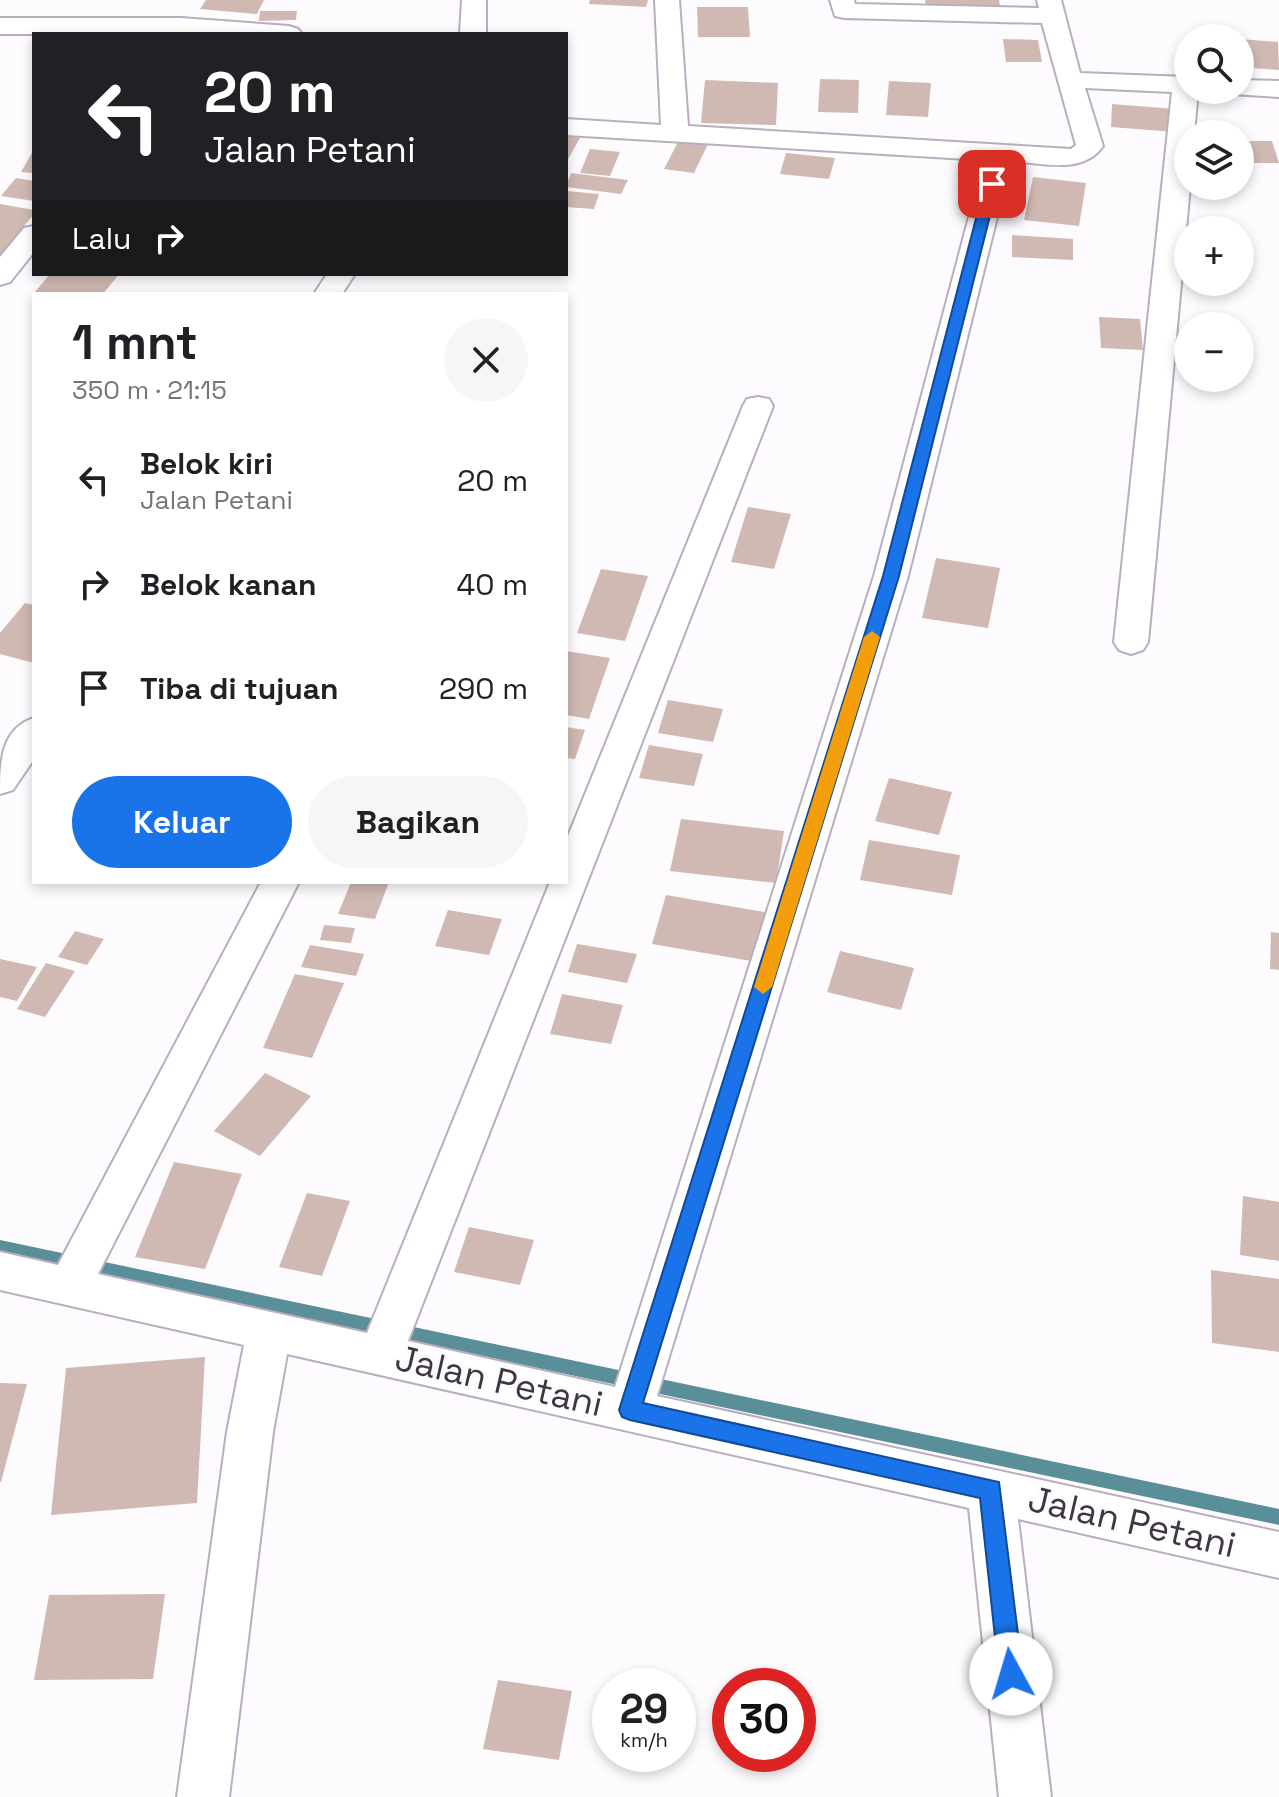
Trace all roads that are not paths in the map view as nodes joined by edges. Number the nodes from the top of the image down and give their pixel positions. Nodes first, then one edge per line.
1 (180, 0) edge
2 (474, 0) edge
3 (667, 0) edge
4 (842, 0) edge
5 (1051, 8) edge
6 (0, 26) edge
7 (172, 26) junction
8 (200, 31) edge
9 (230, 32) edge
10 (473, 32) edge
11 (1069, 80) junction
12 (1174, 84) edge
13 (1254, 88) edge
14 (1279, 89) edge
15 (1185, 104) edge
16 (568, 127) edge
17 (675, 135) junction
18 (999, 154) junction
19 (32, 236) edge
20 (0, 276) edge
21 (758, 406) dead end
22 (1131, 642) dead end
23 (32, 734) edge
24 (0, 781) edge
25 (568, 883) edge
26 (279, 884) edge
27 (568, 884) edge
28 (0, 1271) edge
29 (69, 1286) junction
30 (269, 1329) junction
31 (381, 1353) junction
32 (631, 1408) junction
33 (991, 1490) junction
34 (1279, 1555) edge
35 (203, 1797) edge
36 (1025, 1797) edge

1 - 7 street
2 - 10 street
3 - 17 street
4 - 5 street
5 - 11 street
6 - 7 street
7 - 8 street
8 - 9 street
11 - 12 street
11 - 18 street
13 - 14 street
15 - 22 street
16 - 17 street
17 - 18 street
18 - 32 street
19 - 20 street
21 - 25 street
23 - 24 street
26 - 29 street
27 - 31 street
28 - 29 street, Jalan Petani
29 - 30 street, Jalan Petani
30 - 31 street, Jalan Petani
30 - 35 street
31 - 32 street, Jalan Petani
32 - 33 street, Jalan Petani
33 - 34 street, Jalan Petani
33 - 36 street

